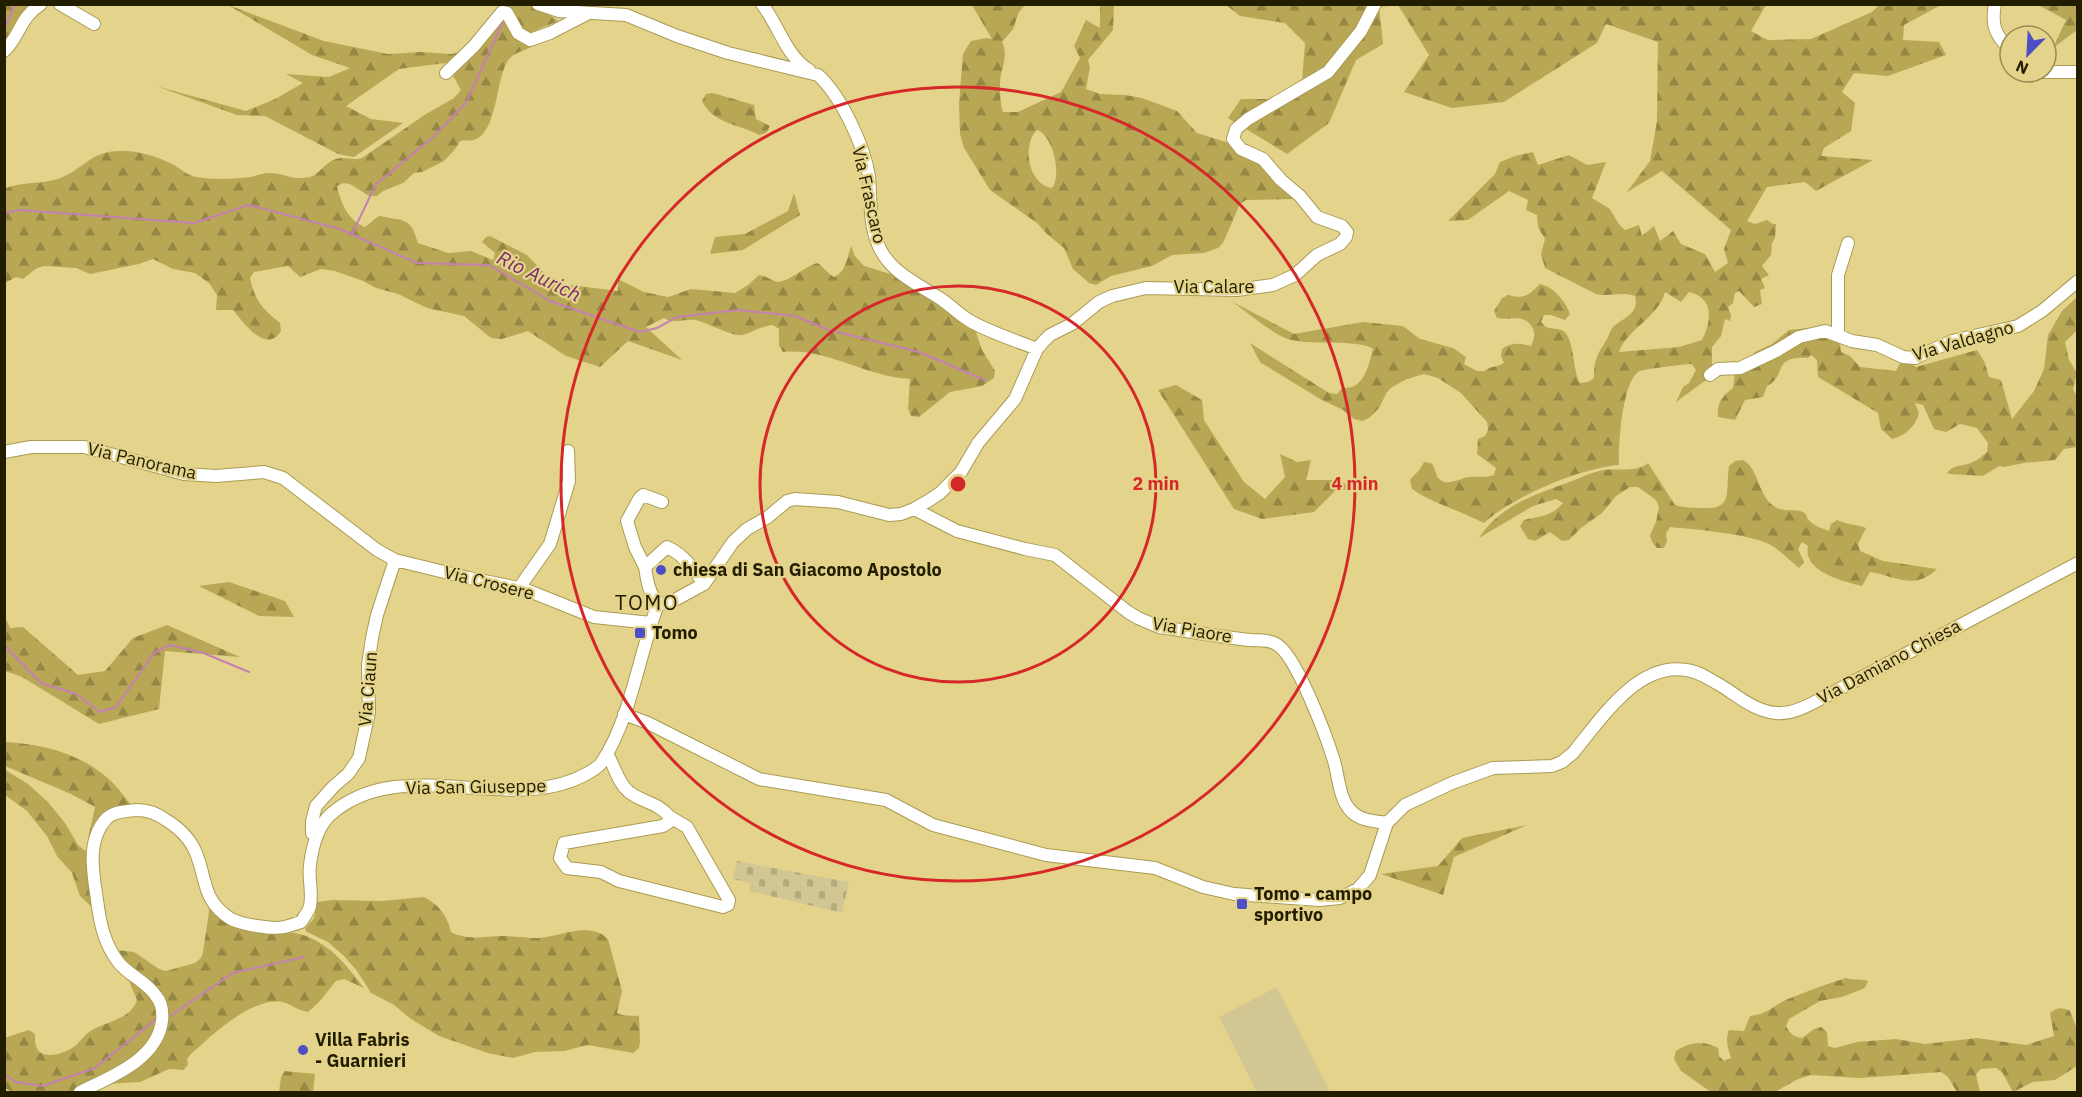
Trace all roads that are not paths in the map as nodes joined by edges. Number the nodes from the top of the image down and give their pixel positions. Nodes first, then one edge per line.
1 (41, 4) edge
2 (60, 4) edge
3 (538, 4) edge
4 (762, 4) edge
5 (1375, 4) edge
6 (1995, 4) edge
7 (588, 13) junction
8 (94, 24) dead end
9 (1998, 35) edge
10 (4, 51) edge
11 (2058, 72) edge
12 (2078, 72) edge
13 (447, 73) dead end
14 (818, 75) junction
15 (1848, 243) dead end
16 (2078, 281) edge
17 (1838, 335) junction
18 (1037, 349) junction
19 (1710, 375) dead end
20 (568, 451) dead end
21 (4, 452) edge
22 (662, 502) dead end
23 (914, 509) junction
24 (395, 560) junction
25 (2078, 563) edge
26 (645, 567) junction
27 (704, 584) junction
28 (519, 588) junction
29 (658, 604) junction
30 (651, 622) junction
31 (624, 714) junction
32 (607, 754) junction
33 (670, 817) junction
34 (1386, 823) junction
35 (317, 835) junction
36 (80, 1092) edge

1 - 10 street
2 - 8 street
3 - 7 street
4 - 14 street, Via Frascaro
5 - 18 street, Via Calare
6 - 9 street
7 - 13 street
7 - 14 street
11 - 12 street
14 - 18 street, Via Frascaro
15 - 17 street
16 - 17 street, Via Valdagno
17 - 19 street, Via Valdagno
18 - 23 street
20 - 28 street
21 - 24 street, Via Panorama
22 - 26 street
23 - 27 street
23 - 34 street, Via Piaore
24 - 28 street, Via Crosere
24 - 35 street, Via Ciaun
25 - 34 street, Via Damiano Chiesa
26 - 27 street
26 - 29 street
27 - 29 street
28 - 30 street, Via Crosere
29 - 30 street, Via San Giuseppe
30 - 31 street, Via San Giuseppe
31 - 32 street, Via San Giuseppe
31 - 34 street
32 - 33 street
32 - 35 street, Via San Giuseppe
33 - 33 street
35 - 36 street, Via San Giuseppe

